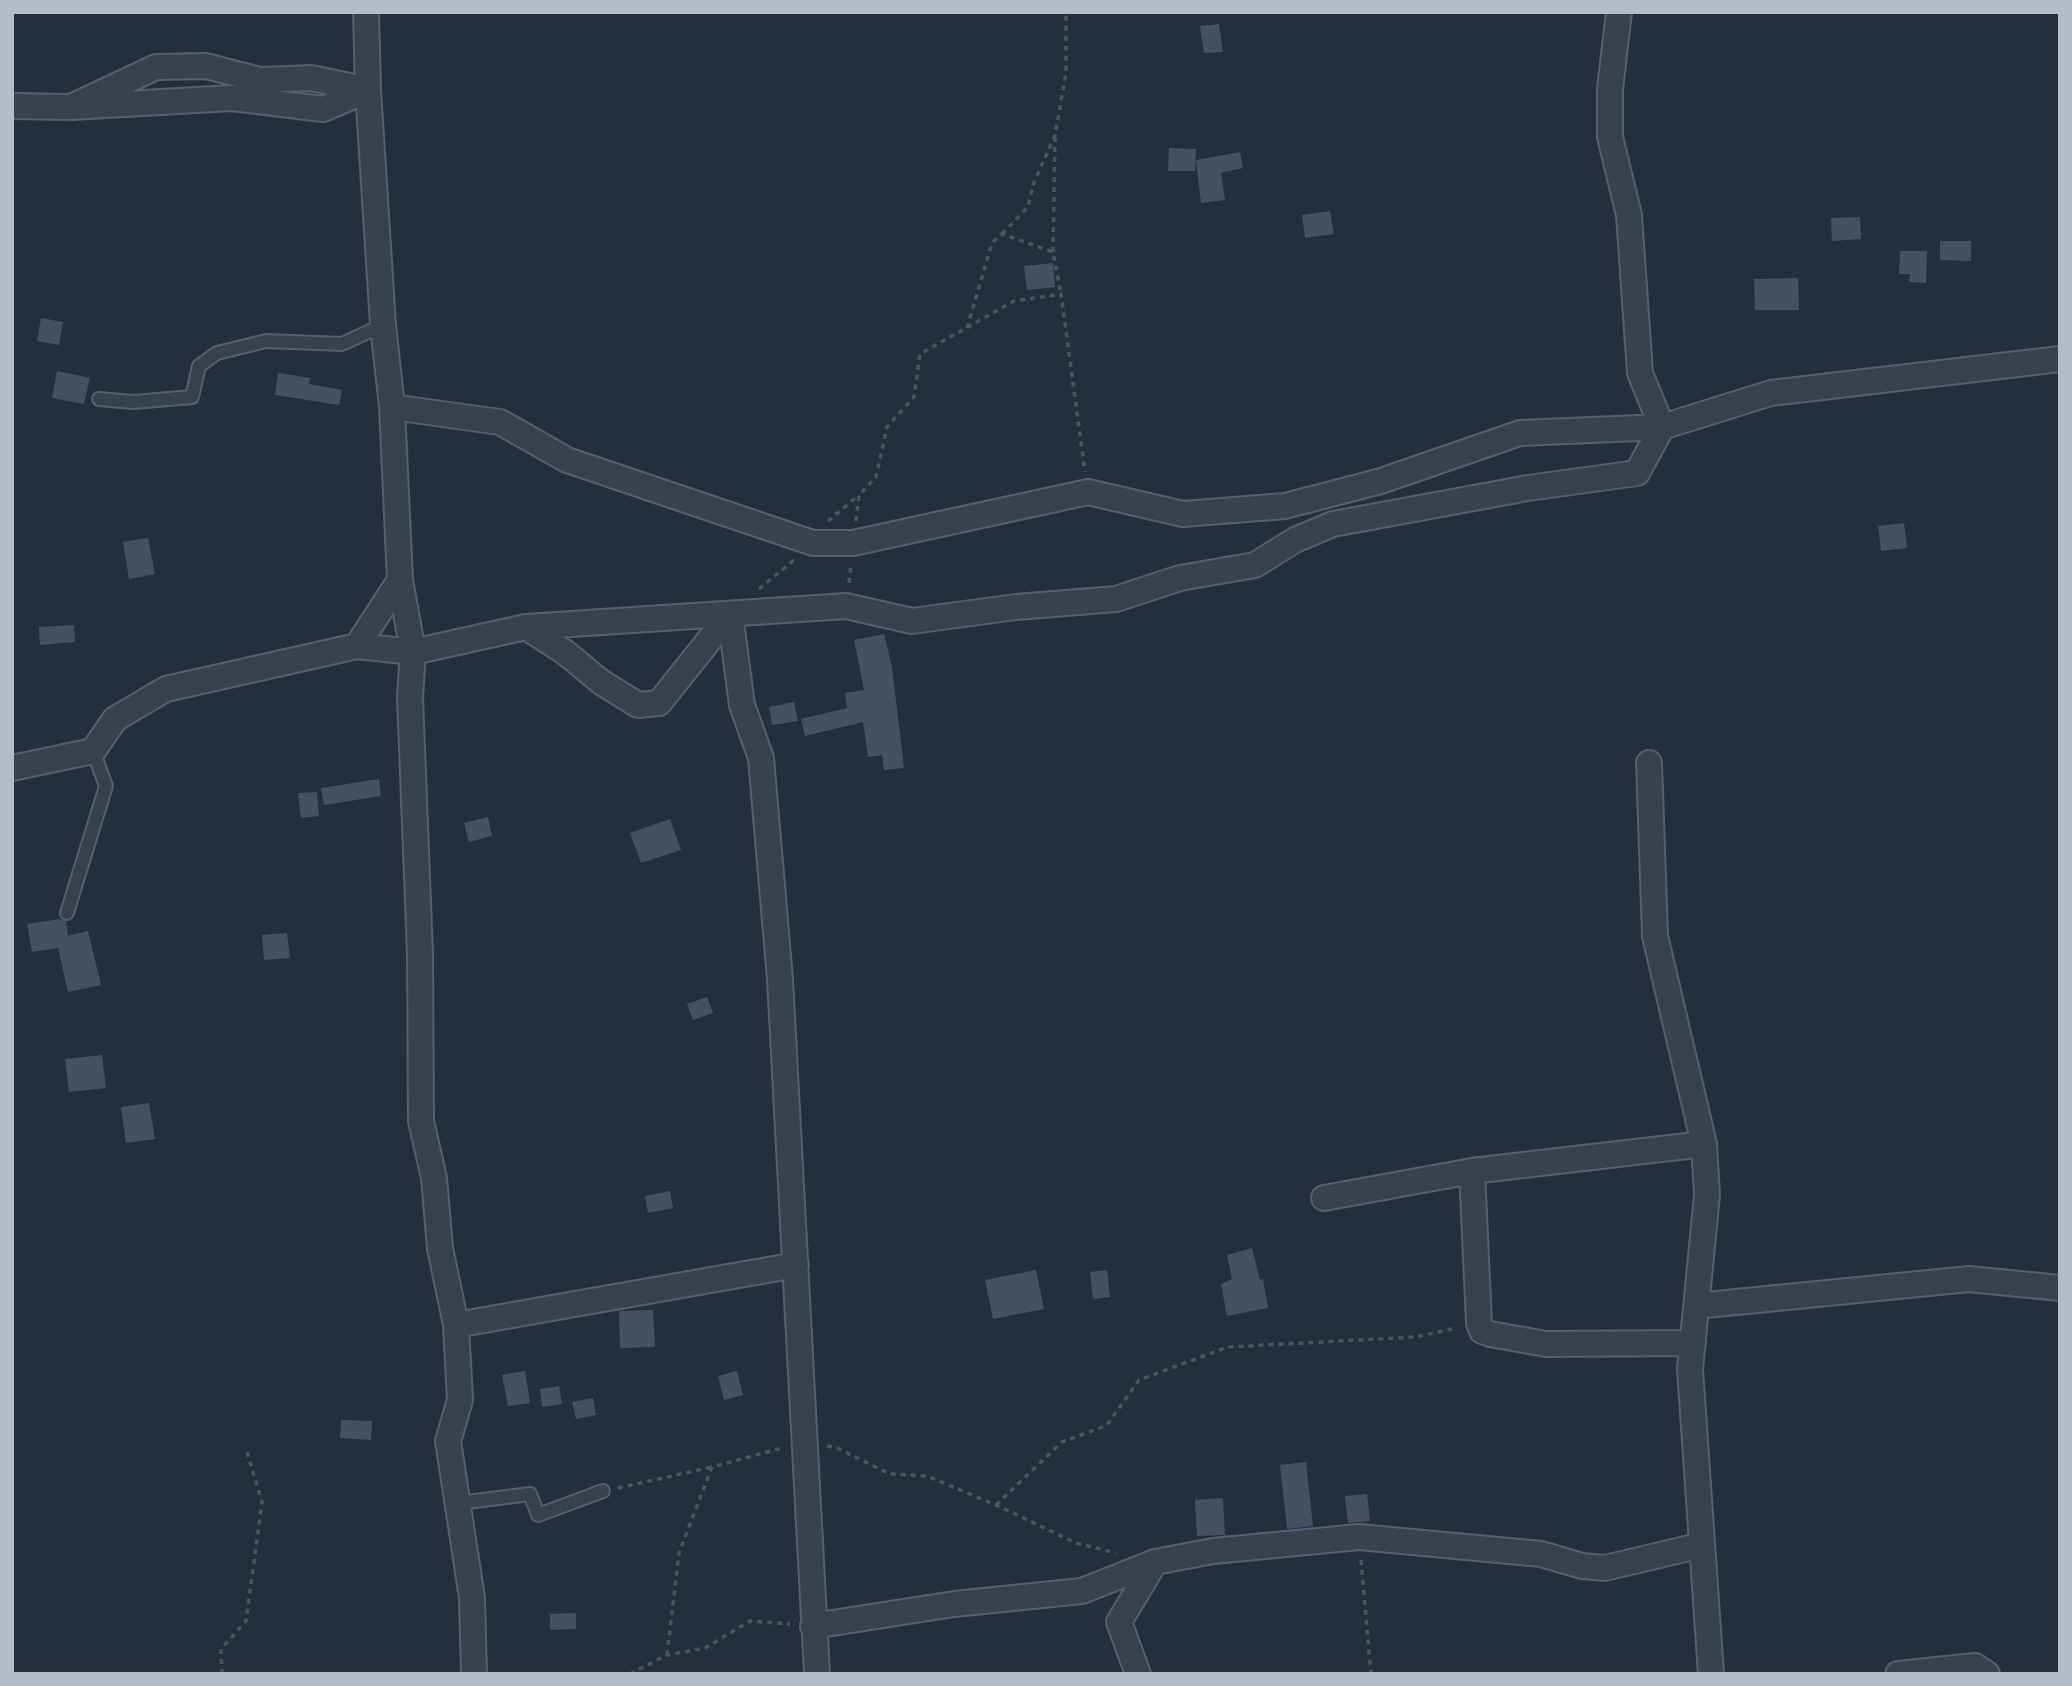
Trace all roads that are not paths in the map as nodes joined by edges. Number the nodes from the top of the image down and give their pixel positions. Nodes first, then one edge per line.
1 (366, 12) edge
2 (1619, 12) edge
3 (368, 90) junction
4 (12, 106) edge
5 (71, 107) junction
6 (383, 326) junction
7 (2060, 359) edge
8 (99, 399) dead end
9 (392, 407) junction
10 (1662, 427) junction
11 (1285, 506) junction
12 (1333, 524) junction
13 (400, 580) junction
14 (730, 614) junction
15 (526, 627) junction
16 (357, 646) junction
17 (413, 652) junction
18 (93, 751) junction
19 (1648, 763) dead end
20 (12, 768) edge
21 (67, 913) dead end
22 (1703, 1144) junction
23 (1472, 1171) junction
24 (1324, 1198) dead end
25 (796, 1265) junction
26 (2060, 1288) edge
27 (1696, 1306) junction
28 (456, 1325) junction
29 (1693, 1343) junction
30 (603, 1491) road end
31 (459, 1503) junction
32 (1702, 1545) junction
33 (1155, 1562) junction
34 (813, 1626) junction
35 (474, 1674) edge
36 (817, 1674) edge
37 (1138, 1674) edge
38 (1711, 1674) edge
39 (1898, 1674) edge
40 (1987, 1674) edge

1 - 3 street
2 - 10 street
3 - 5 street
3 - 5 street
3 - 6 street
4 - 5 street
6 - 8 lane
6 - 9 street
7 - 10 street
9 - 11 street
9 - 13 street
10 - 11 street
10 - 12 street
11 - 12 street
12 - 14 street
13 - 16 street
13 - 17 street
14 - 15 street
14 - 15 street
14 - 25 street
15 - 17 street
16 - 17 street
16 - 18 street
17 - 28 street
18 - 20 street
18 - 21 lane
19 - 22 street
22 - 23 street
22 - 27 street
23 - 24 street
23 - 29 street
25 - 28 street
25 - 34 street
26 - 27 street
27 - 29 street
28 - 31 street
29 - 32 street
30 - 31 lane
31 - 35 street
32 - 33 street
32 - 38 street
33 - 34 street
33 - 37 street
34 - 36 street
39 - 40 street

